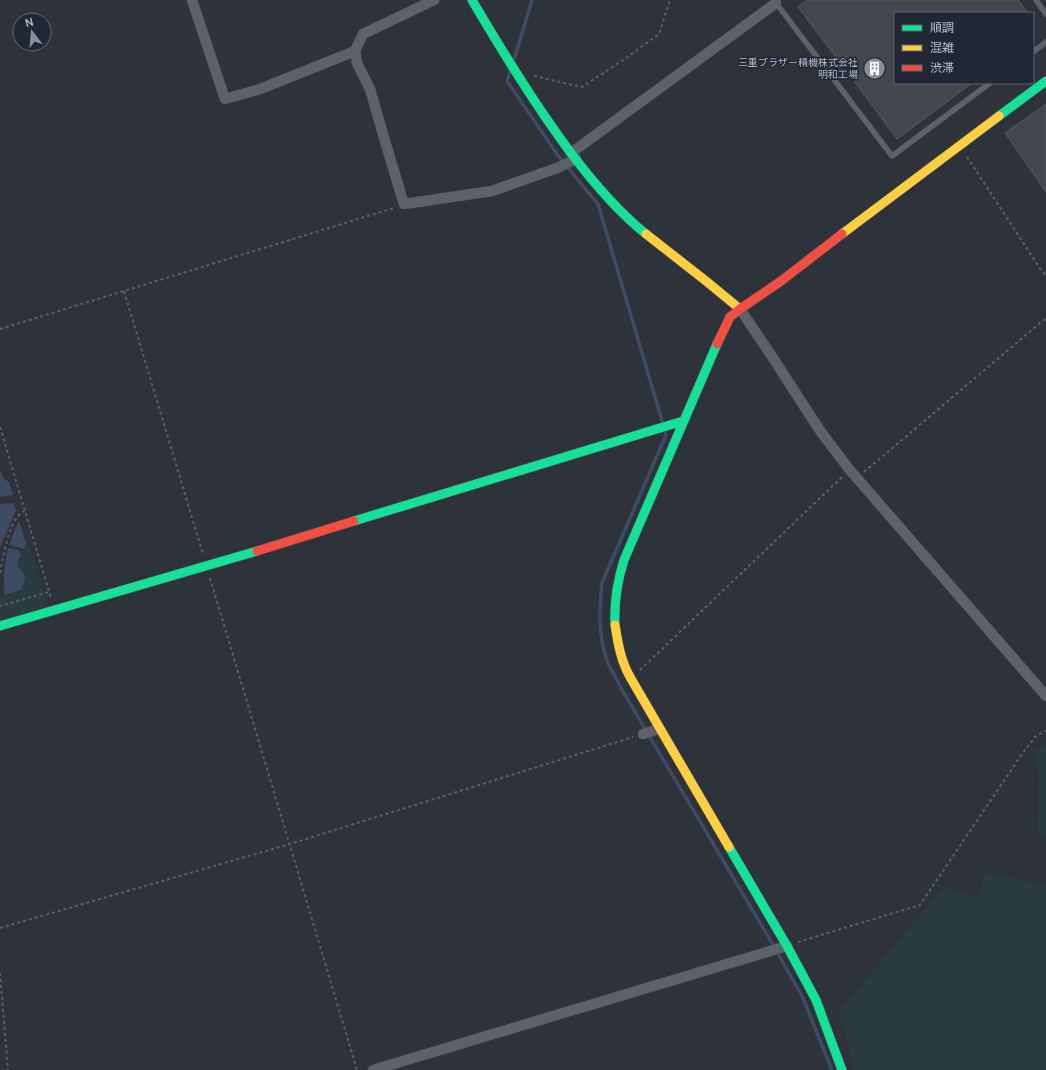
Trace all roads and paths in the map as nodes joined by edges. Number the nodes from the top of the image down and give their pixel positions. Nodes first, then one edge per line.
1 (192, 0) edge
2 (434, 0) edge
3 (472, 0) edge
4 (670, 0) edge
5 (1036, 0) edge
6 (778, 1) edge
7 (1046, 14) edge
8 (1046, 42) edge
9 (355, 51) junction
10 (1034, 51) edge
11 (516, 72) junction
12 (1046, 81) edge
13 (989, 84) edge
14 (960, 146) junction
15 (572, 158) junction
16 (404, 204) junction
17 (1046, 276) edge
18 (124, 291) junction
19 (740, 309) junction
20 (1046, 318) edge
21 (0, 329) edge
22 (683, 421) junction
23 (0, 427) edge
24 (849, 469) junction
25 (857, 478) junction
26 (24, 511) junction
27 (207, 566) junction
28 (0, 573) edge
29 (49, 592) junction
30 (0, 605) edge
31 (54, 610) junction
32 (0, 626) edge
33 (631, 680) junction
34 (1046, 696) edge
35 (651, 731) junction
36 (1046, 731) edge
37 (290, 844) junction
38 (0, 928) edge
39 (780, 948) junction
40 (0, 973) edge
41 (8, 1070) edge
42 (357, 1070) edge
43 (373, 1070) edge
44 (842, 1070) edge

1 - 9 street
2 - 9 street
3 - 11 street
4 - 11 path
5 - 7 lane
6 - 13 lane
6 - 15 street
8 - 10 lane
9 - 16 street
11 - 15 street
12 - 14 street
14 - 17 path
14 - 19 street
15 - 16 street
15 - 19 street
16 - 18 path
18 - 21 path
18 - 27 path
19 - 22 street
19 - 24 street
20 - 25 path
22 - 27 street
22 - 33 street
23 - 26 path
24 - 25 street
24 - 33 path
25 - 34 street
26 - 28 path
26 - 29 path
27 - 31 street
27 - 37 path
29 - 30 path
29 - 31 path
31 - 32 street
33 - 35 street
35 - 37 path
35 - 39 street
36 - 39 path
37 - 38 path
37 - 42 path
39 - 43 street
39 - 44 street
40 - 41 path

